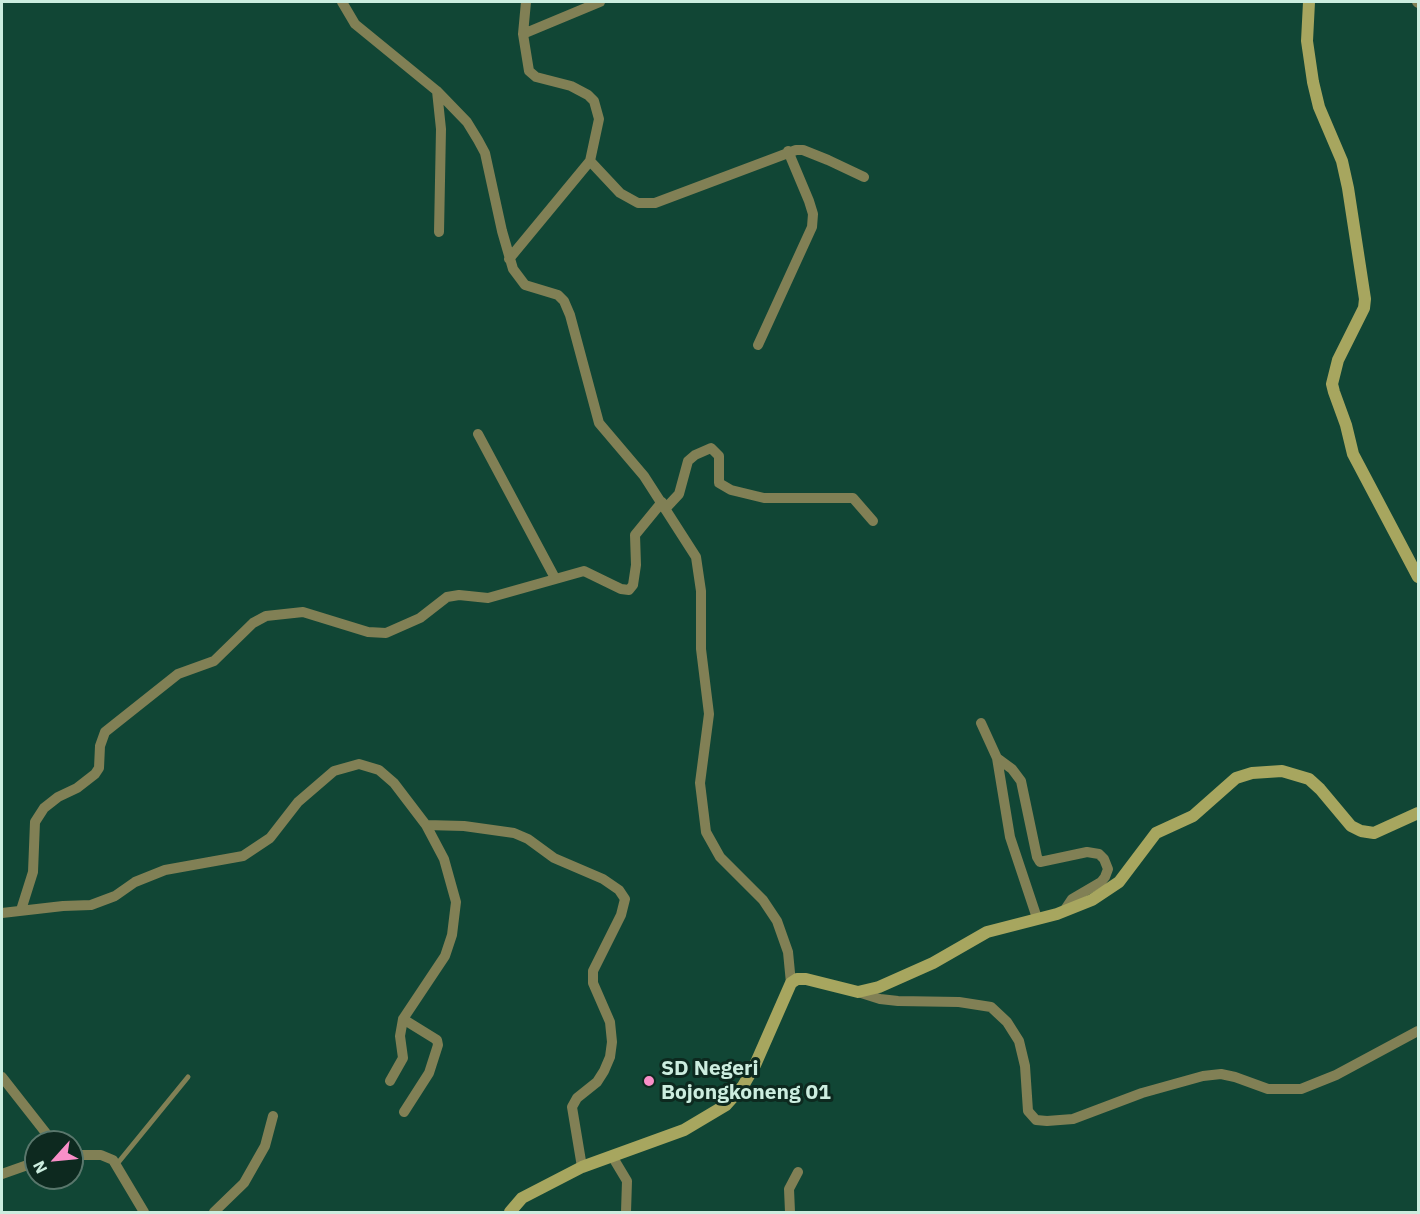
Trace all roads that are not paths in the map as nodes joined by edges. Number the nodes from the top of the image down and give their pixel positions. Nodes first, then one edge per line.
1 (342, 2) edge
2 (526, 2) edge
3 (600, 2) edge
4 (1308, 2) edge
5 (523, 34) junction
6 (437, 91) junction
7 (788, 151) junction
8 (590, 161) junction
9 (864, 177) dead end
10 (439, 232) dead end
11 (509, 260) junction
12 (758, 345) dead end
13 (478, 434) dead end
14 (663, 505) junction
15 (873, 521) dead end
16 (1419, 577) edge
17 (555, 578) junction
18 (981, 723) dead end
19 (997, 758) junction
20 (1419, 813) edge
21 (426, 825) junction
22 (21, 910) junction
23 (1064, 911) junction
24 (2, 913) edge
25 (1038, 918) junction
26 (791, 982) junction
27 (858, 992) junction
28 (404, 1019) junction
29 (1419, 1031) edge
30 (2, 1077) edge
31 (188, 1077) dead end
32 (390, 1080) dead end
33 (404, 1112) dead end
34 (273, 1116) dead end
35 (44, 1130) edge
36 (84, 1155) edge
37 (612, 1156) junction
38 (117, 1164) junction
39 (24, 1166) edge
40 (582, 1167) junction
41 (798, 1172) dead end
42 (2, 1174) edge
43 (144, 1212) edge
44 (214, 1212) edge
45 (510, 1212) edge
46 (626, 1212) edge
47 (790, 1212) edge

1 - 6 street
2 - 5 street
3 - 5 street
4 - 16 street
5 - 8 street
6 - 10 street
6 - 11 street
7 - 8 street
7 - 9 street
7 - 12 street
8 - 11 street
11 - 14 street
13 - 17 street
14 - 15 street
14 - 17 street
14 - 26 street
17 - 22 street
18 - 19 street
19 - 23 street
19 - 25 street
20 - 23 street
21 - 22 street
21 - 28 street
21 - 40 street
22 - 24 street
23 - 25 street
25 - 27 street
26 - 27 street
26 - 37 street
27 - 29 street
28 - 32 street
28 - 33 street
30 - 35 street
31 - 38 lane
34 - 44 street
36 - 38 street
37 - 40 street
37 - 46 street
38 - 43 street
39 - 42 street
40 - 45 street
41 - 47 street

